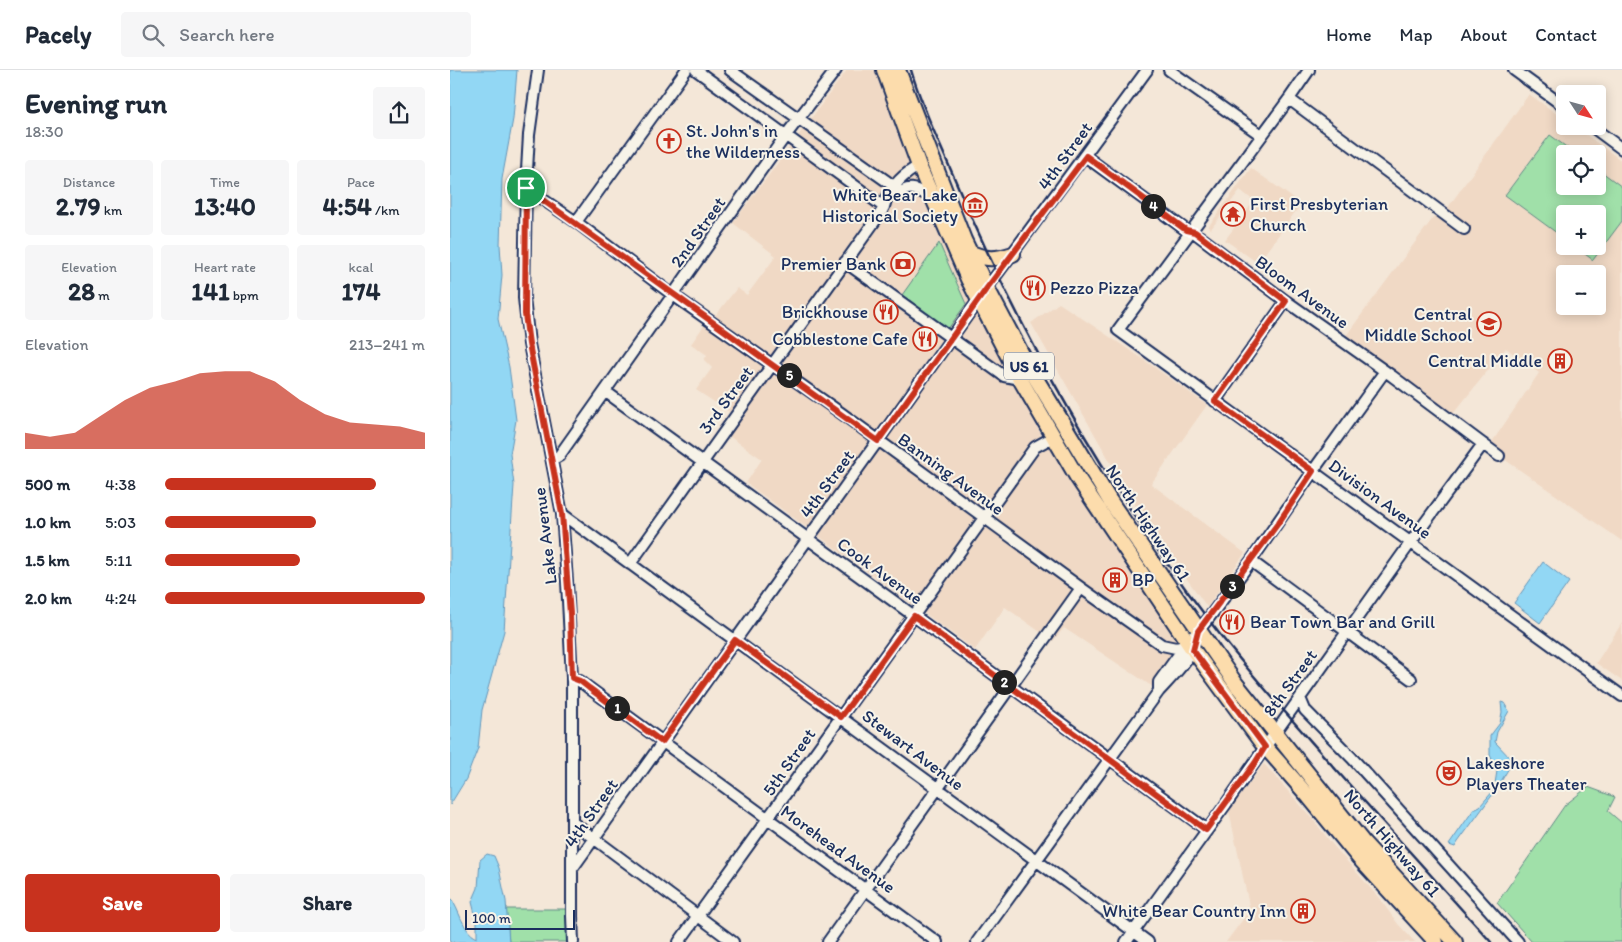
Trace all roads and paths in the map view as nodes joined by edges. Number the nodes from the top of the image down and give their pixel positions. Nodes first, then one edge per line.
1 (538, 70) edge
2 (686, 70) edge
3 (696, 70) edge
4 (730, 70) edge
5 (836, 70) edge
6 (884, 70) edge
7 (898, 70) edge
8 (1147, 70) edge
9 (1169, 70) edge
10 (1309, 70) edge
11 (1514, 70) edge
12 (1289, 99) junction
13 (1556, 101) edge
14 (798, 119) junction
15 (786, 135) junction
16 (1261, 135) junction
17 (1603, 135) edge
18 (1622, 149) edge
19 (1086, 156) junction
20 (919, 166) junction
21 (939, 176) junction
22 (526, 188) junction
23 (897, 190) junction
24 (933, 198) junction
25 (884, 207) junction
26 (576, 222) junction
27 (1464, 229) dead end
28 (1190, 231) junction
29 (969, 252) junction
30 (1013, 254) junction
31 (845, 262) junction
32 (987, 288) junction
33 (673, 295) junction
34 (979, 300) junction
35 (1286, 301) junction
36 (951, 339) junction
37 (773, 364) junction
38 (1385, 371) junction
39 (1020, 379) junction
40 (606, 392) junction
41 (1215, 401) junction
42 (1053, 437) junction
43 (878, 441) junction
44 (1073, 443) junction
45 (1483, 444) junction
46 (1499, 456) dead end
47 (552, 460) junction
48 (701, 462) junction
49 (1313, 471) junction
50 (562, 514) junction
51 (984, 518) junction
52 (808, 539) junction
53 (1411, 542) junction
54 (1251, 561) junction
55 (630, 564) junction
56 (1081, 588) junction
57 (914, 616) junction
58 (1198, 631) junction
59 (1347, 633) junction
60 (735, 640) junction
61 (1162, 645) junction
62 (1189, 646) junction
63 (1170, 667) junction
64 (572, 678) junction
65 (1411, 680) dead end
66 (1010, 687) junction
67 (1159, 692) junction
68 (1622, 696) edge
69 (1300, 698) junction
70 (841, 717) junction
71 (1275, 733) junction
72 (662, 742) junction
73 (1265, 747) junction
74 (1110, 758) junction
75 (937, 789) junction
76 (769, 818) junction
77 (572, 822) junction
78 (1206, 830) junction
79 (594, 838) junction
80 (1036, 860) junction
81 (572, 869) junction
82 (865, 890) junction
83 (698, 916) junction
84 (1446, 931) junction
85 (1134, 932) junction
86 (573, 942) edge
87 (678, 942) edge
88 (733, 942) edge
89 (828, 942) edge
90 (937, 942) edge
91 (976, 942) edge
92 (1126, 942) edge
93 (1148, 942) edge
94 (1435, 942) edge
95 (1455, 942) edge
96 (1518, 942) edge

1 - 22 street, Lake Avenue
2 - 26 street
3 - 15 street
4 - 14 street
5 - 14 street, 2nd Street
6 - 20 main road, North Highway 61 / US 61
7 - 21 main road, North Highway 61 / US 61
8 - 19 street, 4th Street
9 - 16 street
10 - 12 street
11 - 13 street
12 - 16 street
12 - 27 street
14 - 15 street, 2nd Street
14 - 23 street
15 - 25 street
15 - 33 street, 2nd Street
16 - 28 street
17 - 18 street
19 - 28 street, Bloom Avenue
19 - 30 street, 4th Street
20 - 21 main road
20 - 23 street, 3rd Street
20 - 24 main road, North Highway 61 / US 61
21 - 29 main road, North Highway 61 / US 61
22 - 26 street, Banning Avenue
22 - 47 street, Lake Avenue
23 - 24 street
23 - 25 street, 3rd Street
24 - 34 main road, North Highway 61 / US 61
25 - 31 street, 3rd Street
26 - 33 street, Banning Avenue
28 - 35 street, Bloom Avenue
28 - 41 street, Division Avenue
29 - 30 main road
29 - 32 main road, North Highway 61 / US 61
30 - 32 street, 4th Street
31 - 36 street
31 - 37 street, 3rd Street
32 - 34 street, 4th Street
32 - 44 main road, North Highway 61 / US 61
33 - 37 street, Banning Avenue
33 - 40 street, 2nd Street
34 - 36 street, 4th Street
34 - 39 main road, North Highway 61 / US 61
35 - 38 street, Bloom Avenue
35 - 41 street
36 - 39 street
36 - 43 street, 4th Street
37 - 43 street, Banning Avenue
37 - 48 street, 3rd Street
38 - 45 street, Bloom Avenue
38 - 49 street
39 - 42 main road, North Highway 61 / US 61
40 - 47 street, 2nd Street
40 - 48 street, Cook Avenue
41 - 49 street, Division Avenue
42 - 44 main road
42 - 51 street, 5th Street
42 - 62 main road, North Highway 61 / US 61
43 - 51 street, Banning Avenue
43 - 52 street, 4th Street
44 - 58 main road, North Highway 61 / US 61
45 - 46 street, Bloom Avenue
45 - 53 street, 8th Street
47 - 50 street, Lake Avenue
48 - 52 street, Cook Avenue
48 - 55 street, 3rd Street
49 - 53 street, Division Avenue
49 - 54 street
50 - 55 street, Stewart Avenue
50 - 64 street, Lake Avenue
51 - 56 street, Banning Avenue
51 - 57 street, 5th Street
52 - 57 street, Cook Avenue
52 - 60 street, 4th Street
53 - 59 street, 8th Street
53 - 68 street, Division Avenue
54 - 58 street
54 - 59 street
55 - 60 street, Stewart Avenue
56 - 61 street, Banning Avenue
56 - 66 street
57 - 66 street, Cook Avenue
57 - 70 street, 5th Street
58 - 62 street
58 - 71 main road, North Highway 61 / US 61
59 - 65 street
59 - 69 street, 8th Street
60 - 70 street, Stewart Avenue
60 - 72 street, 4th Street
61 - 62 street
61 - 63 street
62 - 63 street
62 - 67 street
62 - 73 main road, North Highway 61 / US 61
63 - 67 street
64 - 72 street, Morehead Avenue
64 - 77 street, Lake Avenue
66 - 74 street, Cook Avenue
66 - 75 street
67 - 74 street
69 - 71 street, 8th Street
69 - 96 street
70 - 75 street, Stewart Avenue
70 - 76 street, 5th Street
71 - 73 street, 8th Street
71 - 84 main road, North Highway 61 / US 61
72 - 76 street, Morehead Avenue
72 - 79 street, 4th Street
73 - 78 street, 8th Street
73 - 94 main road, North Highway 61 / US 61
74 - 78 street, Cook Avenue
74 - 80 street
75 - 80 street, Stewart Avenue
75 - 82 street
76 - 82 street, Morehead Avenue
76 - 83 street, 5th Street
77 - 79 street
77 - 81 street, Lake Avenue
78 - 85 street, 8th Street
79 - 81 street, 4th Street
79 - 83 street
80 - 85 street, Stewart Avenue
80 - 91 street
81 - 86 street, Lake Avenue
82 - 89 street
82 - 90 street, Morehead Avenue
83 - 87 street, 5th Street
83 - 88 street
84 - 94 street
84 - 95 main road, North Highway 61 / US 61
85 - 92 street, 8th Street
85 - 93 street, Stewart Avenue

